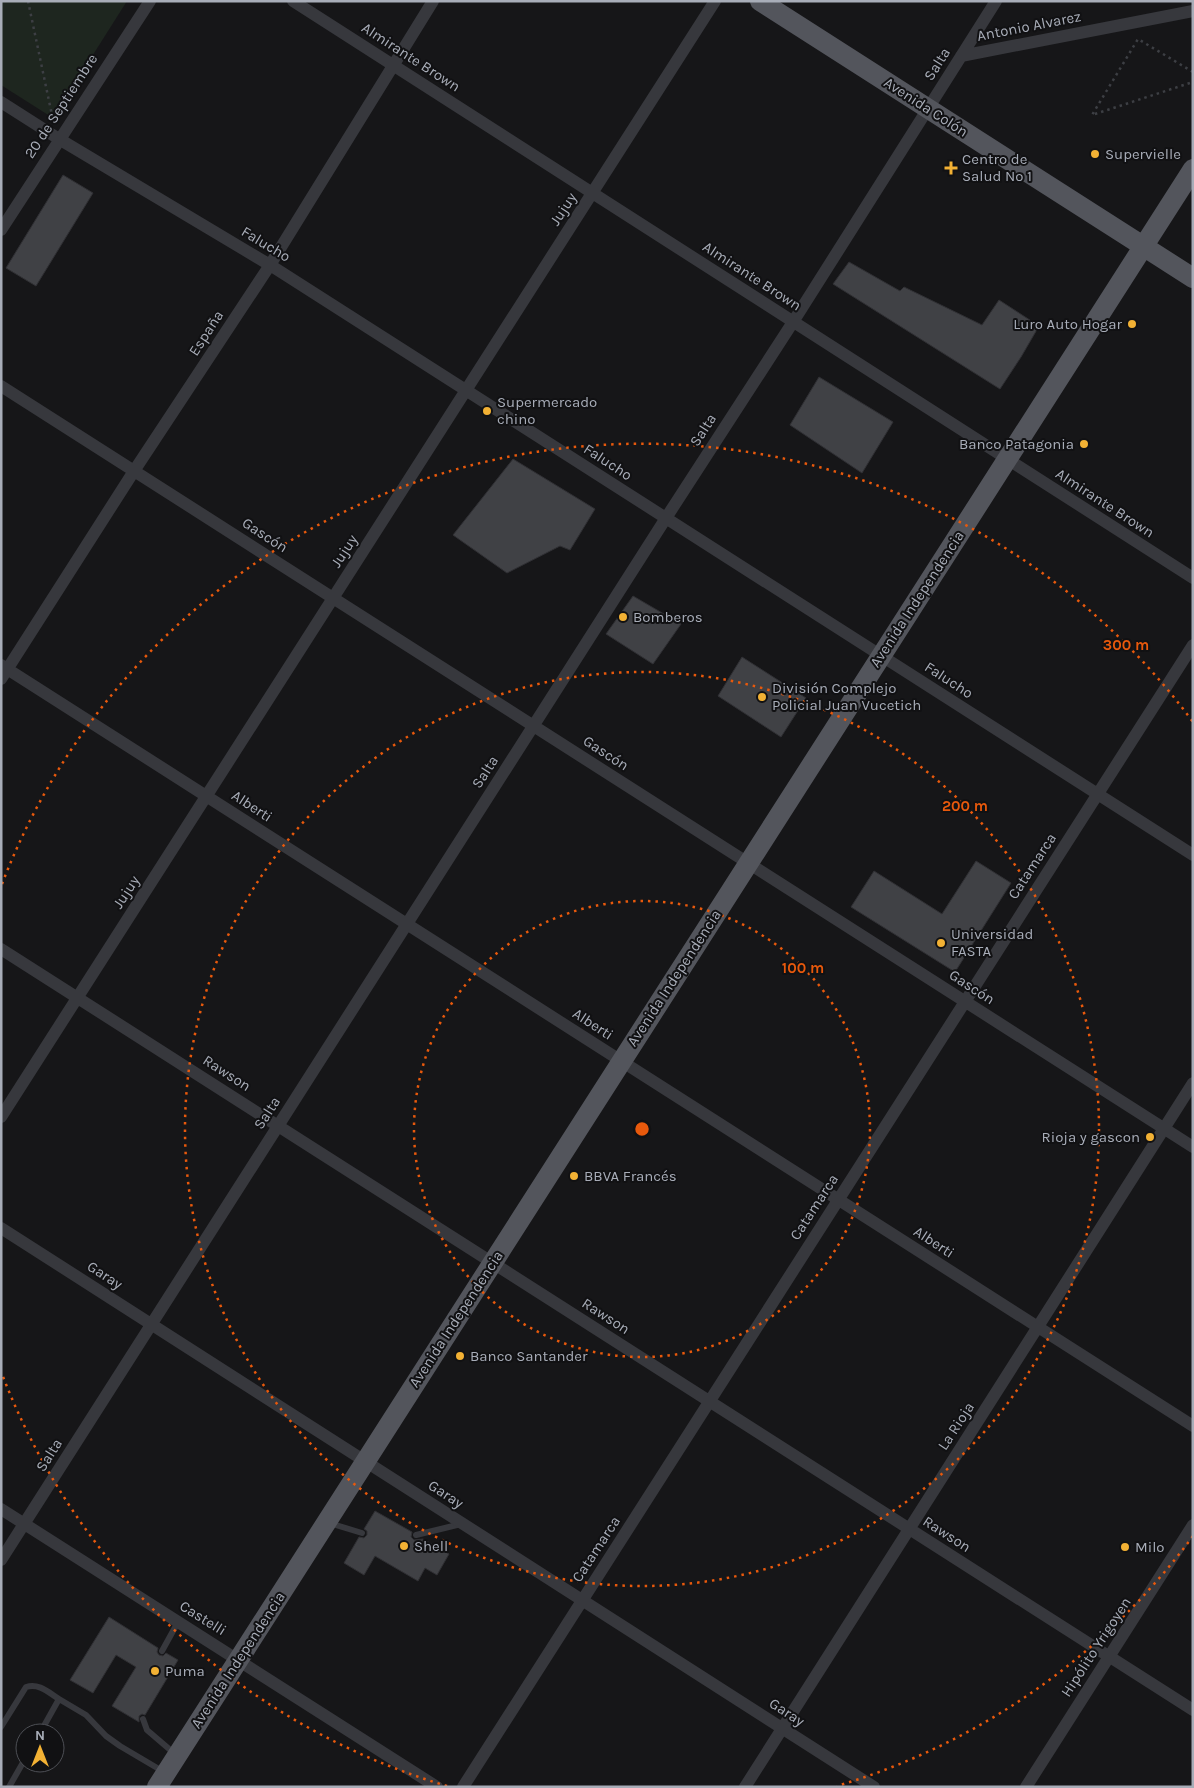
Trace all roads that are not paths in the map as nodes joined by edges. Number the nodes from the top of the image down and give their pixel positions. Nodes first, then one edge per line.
1 (150, 1) edge
2 (293, 1) edge
3 (433, 1) edge
4 (715, 1) edge
5 (760, 1) edge
6 (996, 1) edge
7 (1193, 11) edge
8 (960, 56) junction
9 (393, 65) junction
10 (1, 102) edge
11 (927, 108) junction
12 (59, 139) junction
13 (1193, 169) edge
14 (592, 193) junction
15 (1, 230) edge
16 (1143, 246) junction
17 (270, 265) junction
18 (1193, 278) edge
19 (793, 322) junction
20 (1, 386) edge
21 (466, 390) junction
22 (1008, 460) junction
23 (134, 471) junction
24 (666, 518) junction
25 (1193, 578) edge
26 (333, 598) junction
27 (1193, 645) edge
28 (880, 655) junction
29 (3, 671) edge
30 (533, 726) junction
31 (1098, 794) junction
32 (207, 796) junction
33 (1193, 855) edge
34 (748, 863) junction
35 (407, 924) junction
36 (1, 949) edge
37 (78, 998) junction
38 (965, 1001) junction
39 (621, 1061) junction
40 (1193, 1083) edge
41 (1, 1117) edge
42 (278, 1126) junction
43 (1164, 1129) junction
44 (1193, 1147) edge
45 (838, 1200) junction
46 (1, 1228) edge
47 (492, 1262) junction
48 (152, 1324) junction
49 (1038, 1327) junction
50 (710, 1401) junction
51 (1193, 1426) edge
52 (365, 1461) junction
53 (1, 1509) edge
54 (326, 1522) junction
55 (463, 1523) junction
56 (24, 1524) junction
57 (1193, 1525) edge
58 (910, 1529) junction
59 (362, 1533) dead end
60 (416, 1534) dead end
61 (1, 1560) edge
62 (583, 1600) junction
63 (178, 1622) junction
64 (162, 1651) dead end
65 (1109, 1656) junction
66 (238, 1660) junction
67 (59, 1699) junction
68 (1193, 1710) edge
69 (142, 1719) dead end
70 (46, 1723) edge
71 (1, 1727) edge
72 (783, 1728) junction
73 (177, 1755) junction
74 (17, 1773) edge
75 (161, 1780) edge
76 (9, 1787) edge
77 (437, 1787) edge
78 (463, 1787) edge
79 (745, 1787) edge
80 (874, 1787) edge
81 (1026, 1787) edge

1 - 12 street, 20 de Septiembre
2 - 9 street, Almirante Brown
3 - 9 street, España
4 - 14 street, Jujuy
5 - 11 main road, Avenida Colón
6 - 8 street, Salta
7 - 8 street, Antonio Alvarez
8 - 11 street, Salta
9 - 14 street, Almirante Brown
9 - 17 street, España
10 - 12 street, Falucho
11 - 16 main road, Avenida Colón
11 - 19 street, Salta
12 - 15 street, 20 de Septiembre
12 - 17 street, Falucho
13 - 16 main road, Avenida Independencia
14 - 19 street, Almirante Brown
14 - 21 street, Jujuy
16 - 18 main road, Avenida Colón
16 - 22 main road, Avenida Independencia
17 - 21 street, Falucho
17 - 23 street, España
19 - 22 street, Almirante Brown
19 - 24 street, Salta
20 - 23 street, Gascón
21 - 24 street, Falucho
21 - 26 street, Jujuy
22 - 25 street, Almirante Brown
22 - 28 main road, Avenida Independencia
23 - 26 street, Gascón
23 - 29 street, España
24 - 28 street, Falucho
24 - 30 street, Salta
26 - 30 street, Gascón
26 - 32 street, Jujuy
27 - 31 street, Catamarca
28 - 31 street, Falucho
28 - 34 main road, Avenida Independencia
29 - 32 street, Alberti
30 - 34 street, Gascón
30 - 35 street, Salta
31 - 33 street, Falucho
31 - 38 street, Catamarca
32 - 35 street, Alberti
32 - 37 street, Jujuy
34 - 38 street, Gascón
34 - 39 main road, Avenida Independencia
35 - 39 street, Alberti
35 - 42 street, Salta
36 - 37 street, Rawson
37 - 41 street, Jujuy
37 - 42 street, Rawson
38 - 43 street, Gascón
38 - 45 street, Catamarca
39 - 45 street, Alberti
39 - 47 main road, Avenida Independencia
40 - 43 street, La Rioja
42 - 47 street, Rawson
42 - 48 street, Salta
43 - 44 street, Gascón
43 - 49 street, La Rioja
45 - 49 street, Alberti
45 - 50 street, Catamarca
46 - 48 street, Garay
47 - 50 street, Rawson
47 - 52 main road, Avenida Independencia
48 - 52 street, Garay
48 - 56 street, Salta
49 - 51 street, Alberti
49 - 58 street, La Rioja
50 - 58 street, Rawson
50 - 62 street, Catamarca
52 - 54 main road, Avenida Independencia
52 - 55 street, Garay
53 - 56 street, Castelli
54 - 59 lane
54 - 66 main road, Avenida Independencia
55 - 60 lane
55 - 62 street, Garay
56 - 61 street, Salta
56 - 63 street, Castelli
57 - 65 street, Hipólito Yrigoyen
58 - 65 street, Rawson
58 - 72 street, La Rioja
62 - 72 street, Garay
62 - 78 street, Catamarca
63 - 64 lane
63 - 66 street, Castelli
65 - 68 street, Rawson
65 - 81 street, Hipólito Yrigoyen
66 - 73 main road, Avenida Independencia
66 - 77 street, Castelli
67 - 70 lane
67 - 71 lane
67 - 75 lane
69 - 73 lane
72 - 79 street, La Rioja
72 - 80 street, Garay
73 - 75 main road, Avenida Independencia
74 - 76 lane

